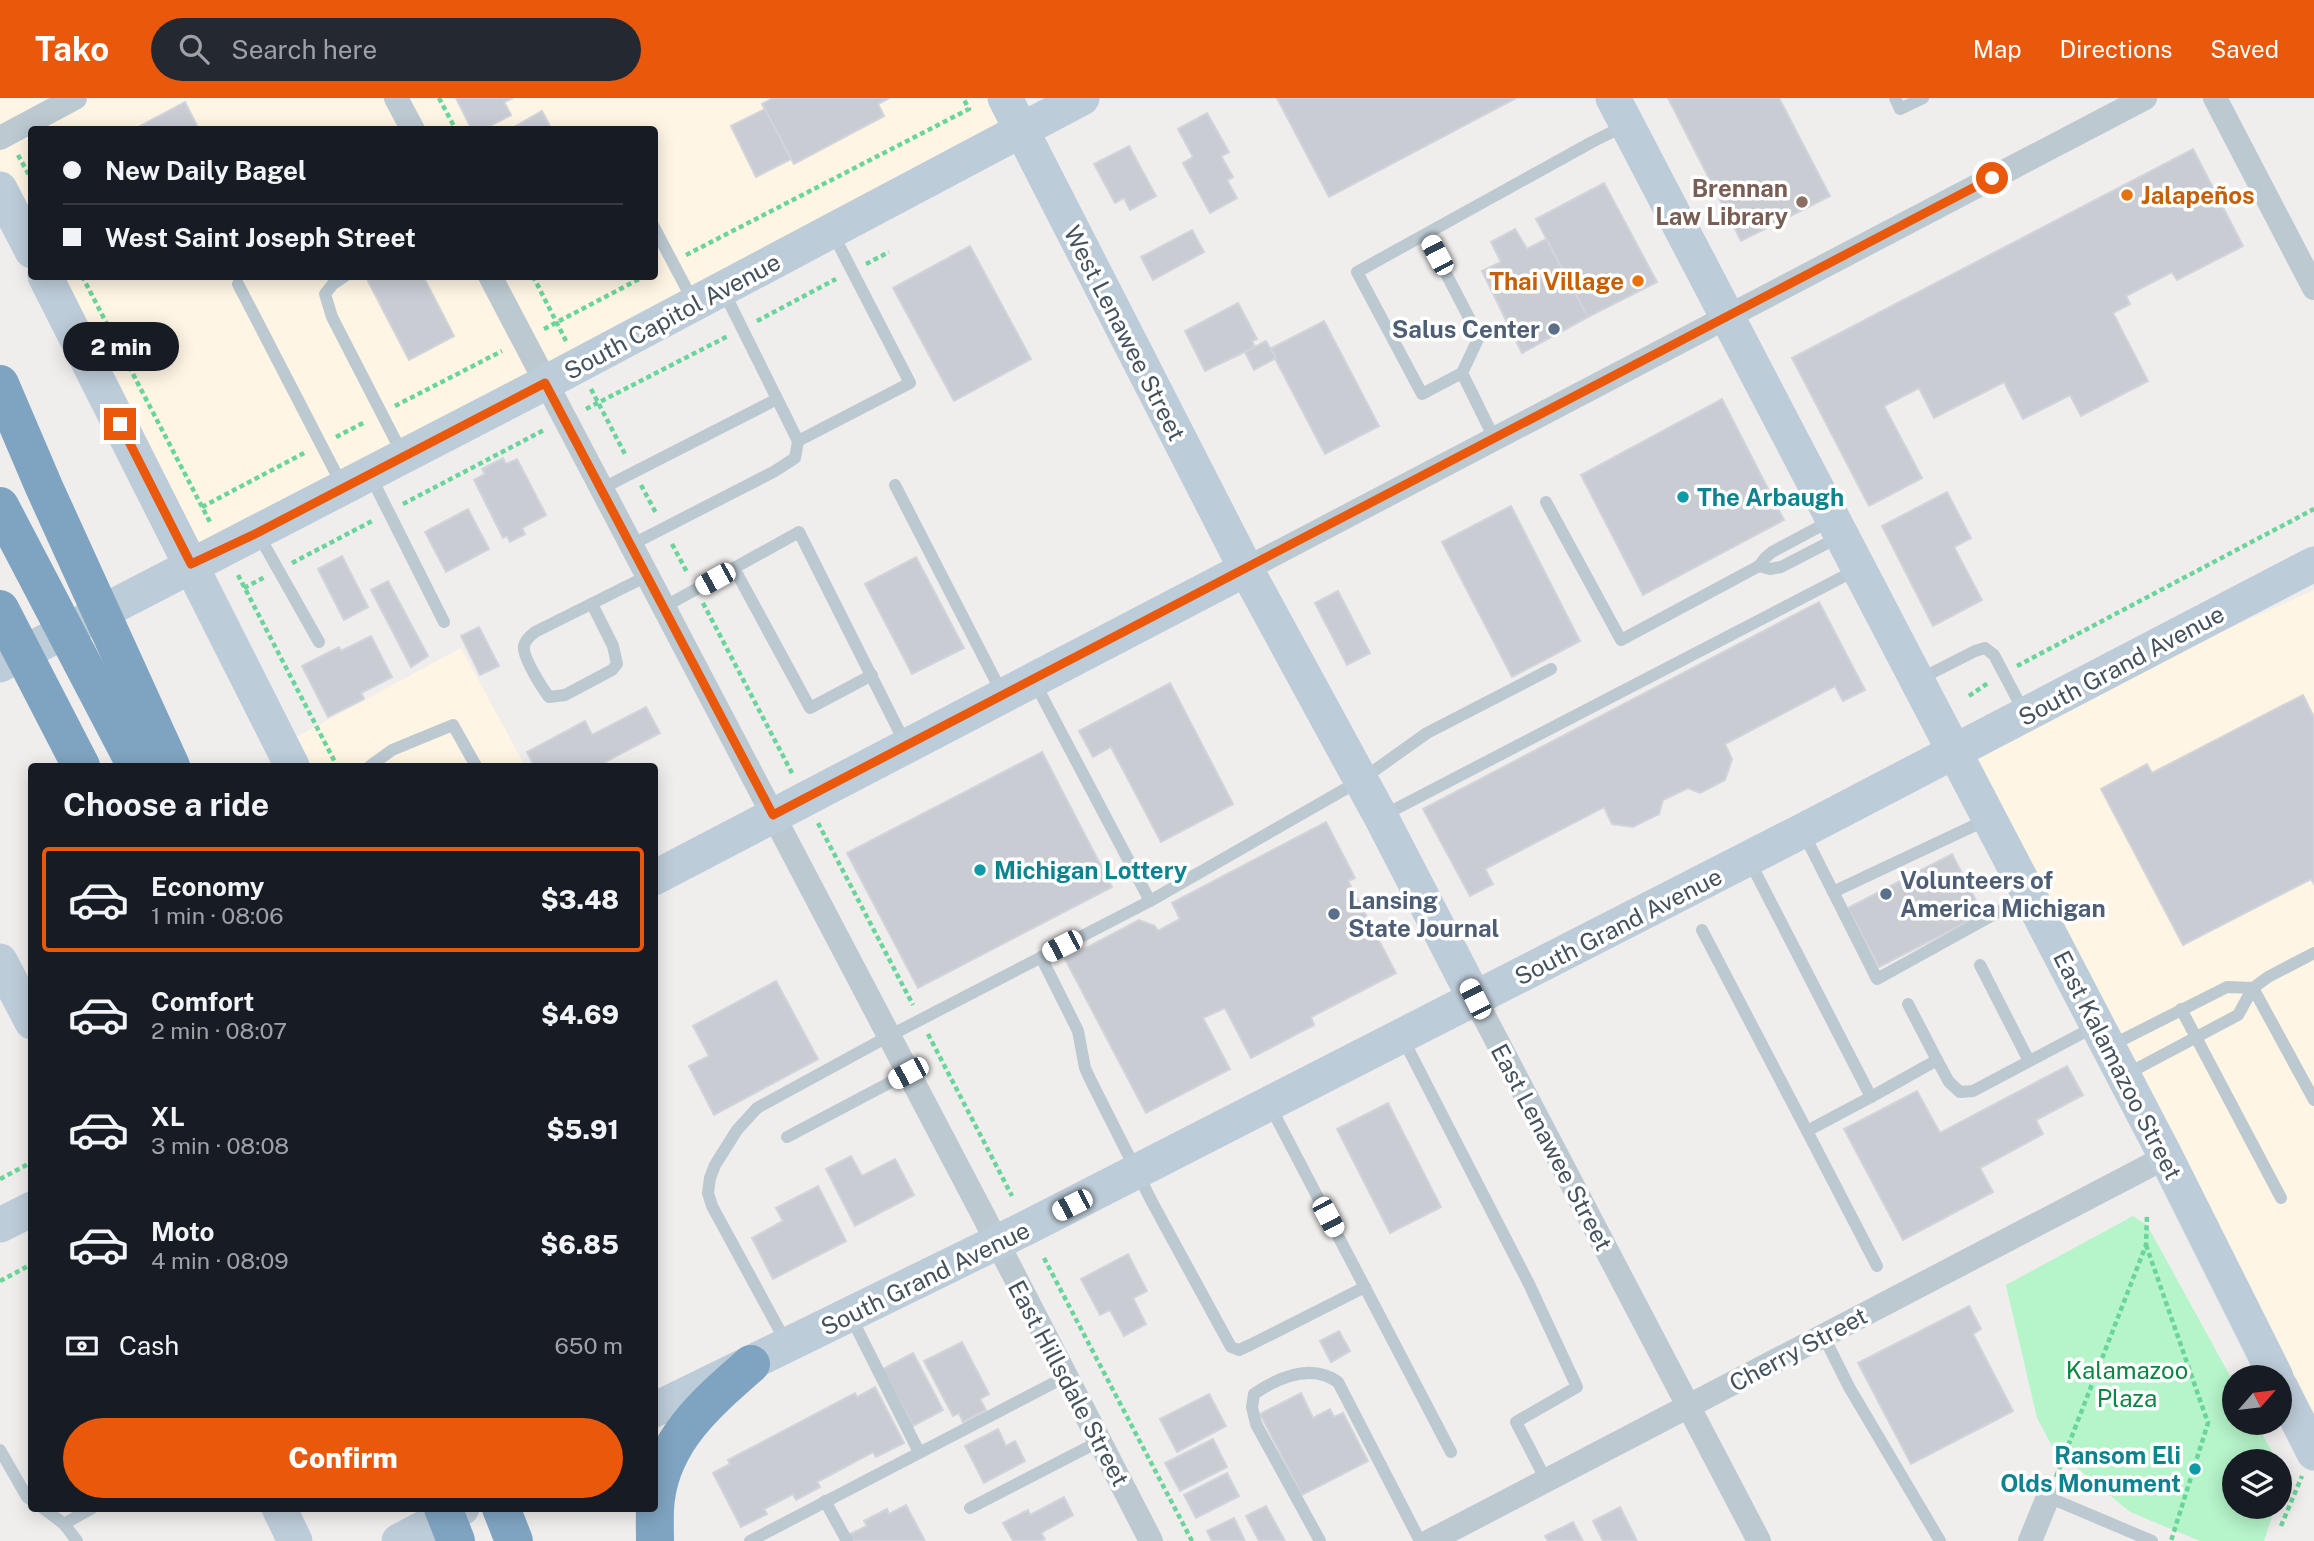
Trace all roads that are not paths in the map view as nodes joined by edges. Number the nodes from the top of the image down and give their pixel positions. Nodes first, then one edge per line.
1 (75, 98) edge
2 (397, 98) edge
3 (1005, 98) edge
4 (1082, 98) edge
5 (1895, 98) edge
6 (1923, 98) edge
7 (2145, 98) edge
8 (2215, 98) edge
9 (1620, 111) edge
10 (411, 126) edge
11 (1021, 130) junction
12 (0, 138) edge
13 (0, 189) edge
14 (831, 231) junction
15 (658, 234) edge
16 (1426, 235) junction
17 (28, 242) edge
18 (47, 280) edge
19 (339, 280) edge
20 (492, 280) edge
21 (238, 284) dead end
22 (2314, 288) edge
23 (708, 296) junction
24 (1729, 318) junction
25 (1462, 373) junction
26 (545, 383) junction
27 (0, 384) edge
28 (777, 399) junction
29 (1495, 440) junction
30 (798, 441) junction
31 (404, 457) junction
32 (357, 481) junction
33 (895, 485) dead end
34 (601, 489) junction
35 (1546, 502) dead end
36 (0, 506) edge
37 (1837, 527) junction
38 (257, 533) junction
39 (631, 545) junction
40 (191, 564) junction
41 (2314, 564) edge
42 (1759, 566) junction
43 (734, 568) junction
44 (1245, 569) junction
45 (1858, 569) junction
46 (647, 576) junction
47 (592, 604) junction
48 (664, 607) junction
49 (0, 609) edge
50 (444, 622) dead end
51 (319, 642) dead end
52 (0, 656) edge
53 (0, 665) edge
54 (1550, 669) dead end
55 (872, 676) junction
56 (1033, 679) junction
57 (1917, 680) junction
58 (1003, 695) junction
59 (2026, 715) junction
60 (906, 746) junction
61 (1955, 752) junction
62 (57, 763) edge
63 (79, 763) edge
64 (134, 763) edge
65 (170, 763) edge
66 (290, 763) edge
67 (374, 763) edge
68 (474, 763) edge
69 (1361, 780) junction
70 (773, 815) junction
71 (1381, 817) junction
72 (1990, 819) junction
73 (1802, 831) junction
74 (1748, 858) junction
75 (658, 876) edge
76 (1833, 892) junction
77 (2029, 895) junction
78 (1150, 901) junction
79 (1702, 930) dead end
80 (2314, 953) edge
81 (1041, 957) junction
82 (0, 961) edge
83 (1980, 965) dead end
84 (2253, 988) junction
85 (1475, 999) junction
86 (1908, 1004) dead end
87 (2181, 1009) junction
88 (28, 1014) edge
89 (889, 1036) junction
90 (1402, 1036) junction
91 (2196, 1038) junction
92 (2110, 1049) junction
93 (1937, 1060) junction
94 (2029, 1062) junction
95 (908, 1073) junction
96 (1871, 1097) junction
97 (2314, 1100) edge
98 (1269, 1104) junction
99 (1807, 1131) junction
100 (786, 1137) dead end
101 (2166, 1157) junction
102 (1137, 1171) junction
103 (2281, 1198) dead end
104 (28, 1211) edge
105 (0, 1225) edge
106 (996, 1242) junction
107 (1877, 1266) dead end
108 (1364, 1287) junction
109 (850, 1315) junction
110 (1823, 1335) junction
111 (788, 1346) junction
112 (751, 1364) junction
113 (2270, 1365) edge
114 (1066, 1376) junction
115 (1688, 1407) junction
116 (658, 1408) edge
117 (2292, 1415) edge
118 (1100, 1441) junction
119 (0, 1450) edge
120 (2307, 1451) edge
121 (919, 1452) junction
122 (1451, 1452) dead end
123 (1546, 1480) junction
124 (658, 1490) edge
125 (2048, 1497) joint
126 (28, 1498) edge
127 (825, 1501) junction
128 (970, 1508) dead end
129 (48, 1512) edge
130 (85, 1512) edge
131 (427, 1512) edge
132 (445, 1512) edge
133 (454, 1512) edge
134 (503, 1512) edge
135 (633, 1512) edge
136 (656, 1512) edge
137 (64, 1524) junction
138 (2121, 1528) junction
139 (77, 1541) edge
140 (399, 1541) edge
141 (437, 1541) edge
142 (456, 1541) edge
143 (514, 1541) edge
144 (641, 1541) edge
145 (655, 1541) edge
146 (750, 1541) edge
147 (846, 1541) edge
148 (1152, 1541) edge
149 (1320, 1541) edge
150 (1420, 1541) edge
151 (1430, 1541) edge
152 (1759, 1541) edge
153 (1940, 1541) edge
154 (2030, 1541) edge
155 (2117, 1541) edge
156 (2152, 1541) edge

1 - 12 street
2 - 10 street
3 - 11 street, West Lenawee Street
4 - 11 street, South Capitol Avenue
5 - 6 lane
7 - 24 street
8 - 22 street
9 - 16 lane
9 - 24 street, East Kalamazoo Street
11 - 14 street, South Capitol Avenue
11 - 44 street, West Lenawee Street
13 - 17 street
14 - 23 street, South Capitol Avenue
14 - 30 lane
15 - 23 lane
16 - 25 lane
16 - 25 lane
18 - 40 street
19 - 31 lane
20 - 26 street, East Hillsdale Street
21 - 32 lane
23 - 26 street, South Capitol Avenue
23 - 28 lane
24 - 29 street
24 - 37 street, East Kalamazoo Street
25 - 29 lane
26 - 31 street, South Capitol Avenue
26 - 34 street, East Hillsdale Street
27 - 65 highway
28 - 30 lane
28 - 34 lane
29 - 44 street
30 - 39 lane
31 - 32 street, South Capitol Avenue
32 - 38 street, South Capitol Avenue
32 - 50 lane
33 - 58 lane
34 - 39 street, East Hillsdale Street
35 - 42 lane
36 - 64 highway
37 - 42 lane
37 - 42 lane
37 - 45 street, East Kalamazoo Street
38 - 40 street, South Capitol Avenue
38 - 51 lane
39 - 46 street, East Hillsdale Street
40 - 53 street, South Capitol Avenue
40 - 66 street
41 - 59 street, South Grand Avenue
43 - 48 lane
43 - 55 lane
43 - 55 lane
44 - 56 street
44 - 69 street, East Lenawee Street
45 - 57 street, East Kalamazoo Street
45 - 71 lane
46 - 47 lane
46 - 48 street, East Hillsdale Street
47 - 47 lane
48 - 70 street, East Hillsdale Street
49 - 63 highway
52 - 62 highway
54 - 69 lane
55 - 60 lane
56 - 58 street
56 - 78 lane
57 - 59 lane
57 - 61 street, East Kalamazoo Street
58 - 60 street
59 - 61 street, South Grand Avenue
60 - 70 street
61 - 72 street, East Kalamazoo Street
61 - 73 street, South Grand Avenue
67 - 68 lane
69 - 71 street, East Lenawee Street
69 - 78 lane
70 - 75 street
70 - 89 street, East Hillsdale Street
71 - 85 street, East Lenawee Street
72 - 76 lane
72 - 77 street, East Kalamazoo Street
73 - 74 street, South Grand Avenue
73 - 76 lane
74 - 85 street, South Grand Avenue
74 - 96 lane
76 - 77 lane
77 - 92 street, East Kalamazoo Street
78 - 81 lane
79 - 99 lane
80 - 84 lane
81 - 89 lane
81 - 102 lane
82 - 88 street
83 - 94 lane
84 - 87 lane
84 - 91 lane
84 - 97 lane
85 - 90 street, South Grand Avenue
85 - 115 street, East Lenawee Street
86 - 93 lane
87 - 91 lane
87 - 92 lane
89 - 95 street, East Hillsdale Street
89 - 111 lane
90 - 98 street, South Grand Avenue
90 - 123 lane
91 - 92 lane
91 - 103 lane
92 - 94 lane
92 - 101 street, East Kalamazoo Street
93 - 94 lane
93 - 96 lane
95 - 100 lane
95 - 106 street, East Hillsdale Street
96 - 99 lane
98 - 102 street, South Grand Avenue
98 - 108 lane
99 - 107 lane
101 - 110 street, Cherry Street
101 - 113 street, East Kalamazoo Street
102 - 106 street, South Grand Avenue
102 - 108 lane
104 - 105 street
106 - 109 street, South Grand Avenue
106 - 114 street, East Hillsdale Street
108 - 122 lane
109 - 111 street, South Grand Avenue
109 - 121 lane
110 - 115 street, Cherry Street
110 - 153 lane
111 - 112 street, South Grand Avenue
112 - 116 street, South Grand Avenue
112 - 124 highway
114 - 118 street, East Hillsdale Street
114 - 121 lane
115 - 123 street, Cherry Street
115 - 152 street, East Lenawee Street
117 - 120 street
118 - 128 lane
118 - 148 street, East Hillsdale Street
119 - 126 lane
121 - 127 lane
123 - 151 street, Cherry Street
125 - 138 lane
125 - 154 street
127 - 146 lane
127 - 147 lane
129 - 137 lane
130 - 137 lane
131 - 141 highway
132 - 142 highway
133 - 140 street
134 - 143 highway
135 - 144 highway
136 - 145 highway
137 - 139 lane
138 - 155 lane
138 - 156 lane
149 - 150 lane

